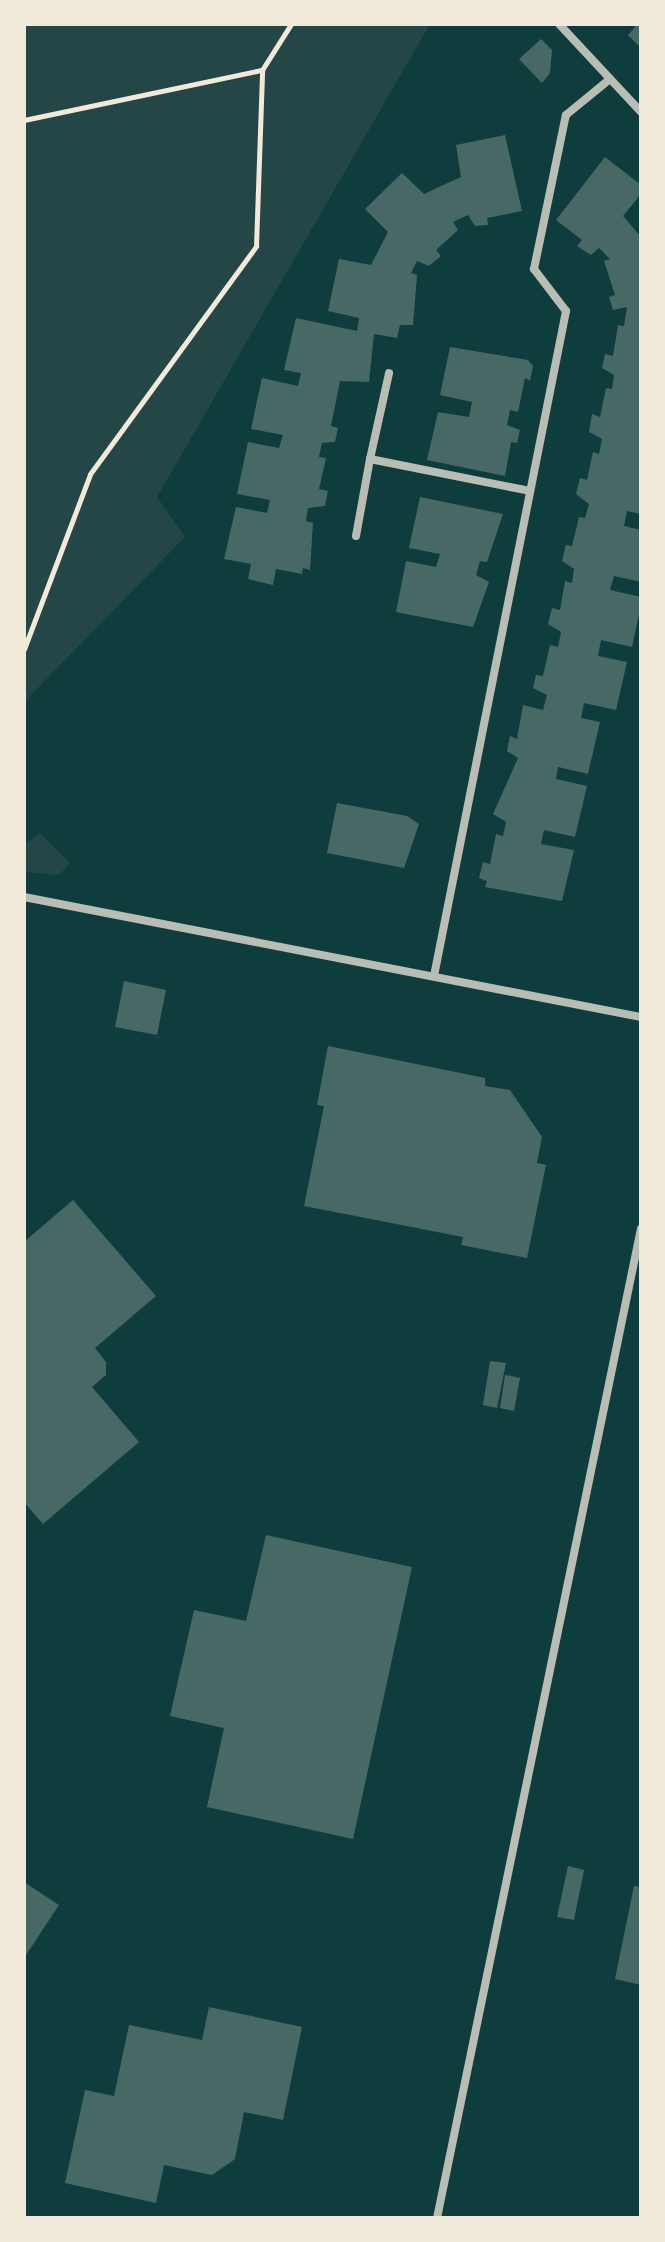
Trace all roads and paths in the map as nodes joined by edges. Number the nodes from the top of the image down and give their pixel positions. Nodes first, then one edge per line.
1 (291, 24) edge
2 (559, 24) edge
3 (262, 70) junction
4 (610, 79) junction
5 (641, 112) edge
6 (24, 120) edge
7 (389, 373) dead end
8 (370, 459) junction
9 (530, 491) junction
10 (356, 536) dead end
11 (24, 649) edge
12 (24, 897) edge
13 (434, 976) junction
14 (641, 1017) edge
15 (641, 1229) edge
16 (437, 2218) edge

1 - 3 path
2 - 4 street
3 - 6 path
3 - 11 path
4 - 5 street
4 - 9 street
7 - 8 street
8 - 9 street
8 - 10 street
9 - 13 street
12 - 13 street
13 - 14 street
15 - 16 street

